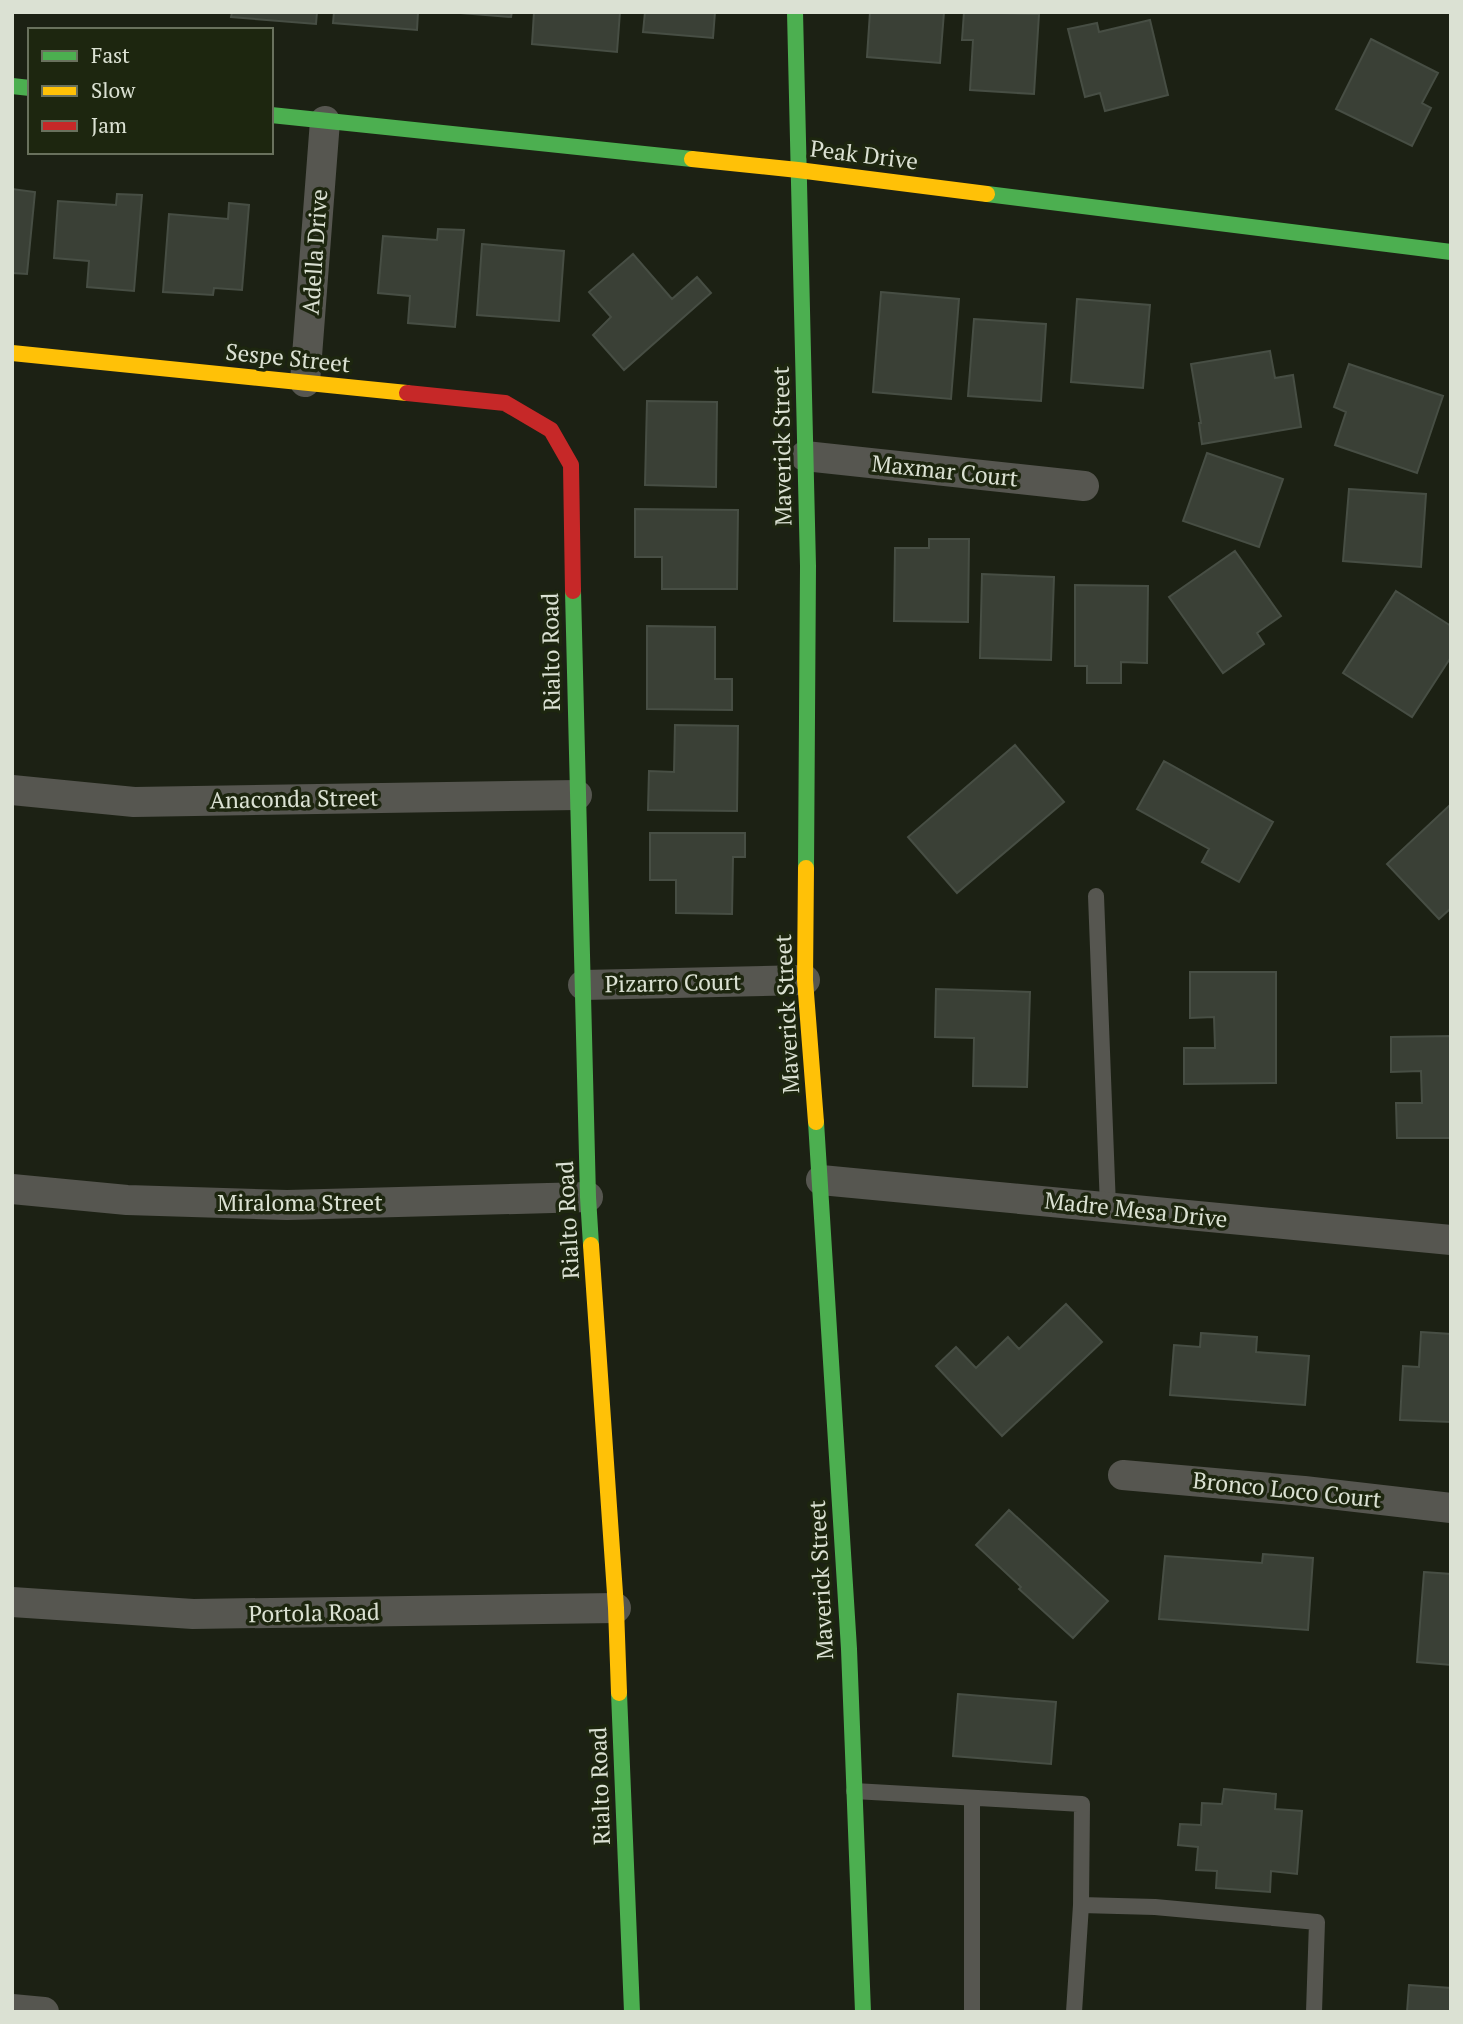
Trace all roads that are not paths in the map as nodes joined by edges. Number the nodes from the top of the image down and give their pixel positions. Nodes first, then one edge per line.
1 (795, 12) edge
2 (273, 115) edge
3 (325, 121) junction
4 (798, 170) junction
5 (1451, 252) edge
6 (12, 353) edge
7 (306, 382) junction
8 (551, 430) joint
9 (805, 456) junction
10 (1084, 485) dead end
11 (12, 790) edge
12 (577, 795) junction
13 (1096, 896) dead end
14 (805, 980) junction
15 (583, 985) junction
16 (821, 1180) junction
17 (12, 1189) edge
18 (588, 1197) junction
19 (1108, 1207) junction
20 (1451, 1240) edge
21 (1123, 1475) dead end
22 (1451, 1508) edge
23 (12, 1602) edge
24 (616, 1608) junction
25 (854, 1791) junction
26 (972, 1799) junction
27 (1081, 1905) junction
28 (12, 2009) edge
29 (44, 2012) edge
30 (632, 2012) edge
31 (863, 2012) edge
32 (972, 2012) edge
33 (1074, 2012) edge
34 (1314, 2012) edge

1 - 4 street, Maverick Street
2 - 3 street, Peak Drive
3 - 4 street, Peak Drive
3 - 7 street, Adella Drive
4 - 5 street, Peak Drive
4 - 9 street, Maverick Street
6 - 7 street, Sespe Street
7 - 8 street, Sespe Street
8 - 12 street, Rialto Road
9 - 10 street, Maxmar Court
9 - 14 street, Maverick Street
11 - 12 street, Anaconda Street
12 - 15 street, Rialto Road
13 - 19 lane
14 - 15 street, Pizarro Court
14 - 16 street, Maverick Street
15 - 18 street, Rialto Road
16 - 19 street, Madre Mesa Drive
16 - 25 street, Maverick Street
17 - 18 street, Miraloma Street
18 - 24 street, Rialto Road
19 - 20 street, Madre Mesa Drive
21 - 22 street, Bronco Loco Court
23 - 24 street, Portola Road
24 - 30 street, Rialto Road
25 - 26 lane
25 - 31 street, Maverick Street
26 - 27 lane
26 - 32 lane
27 - 33 lane
27 - 34 lane
28 - 29 street

